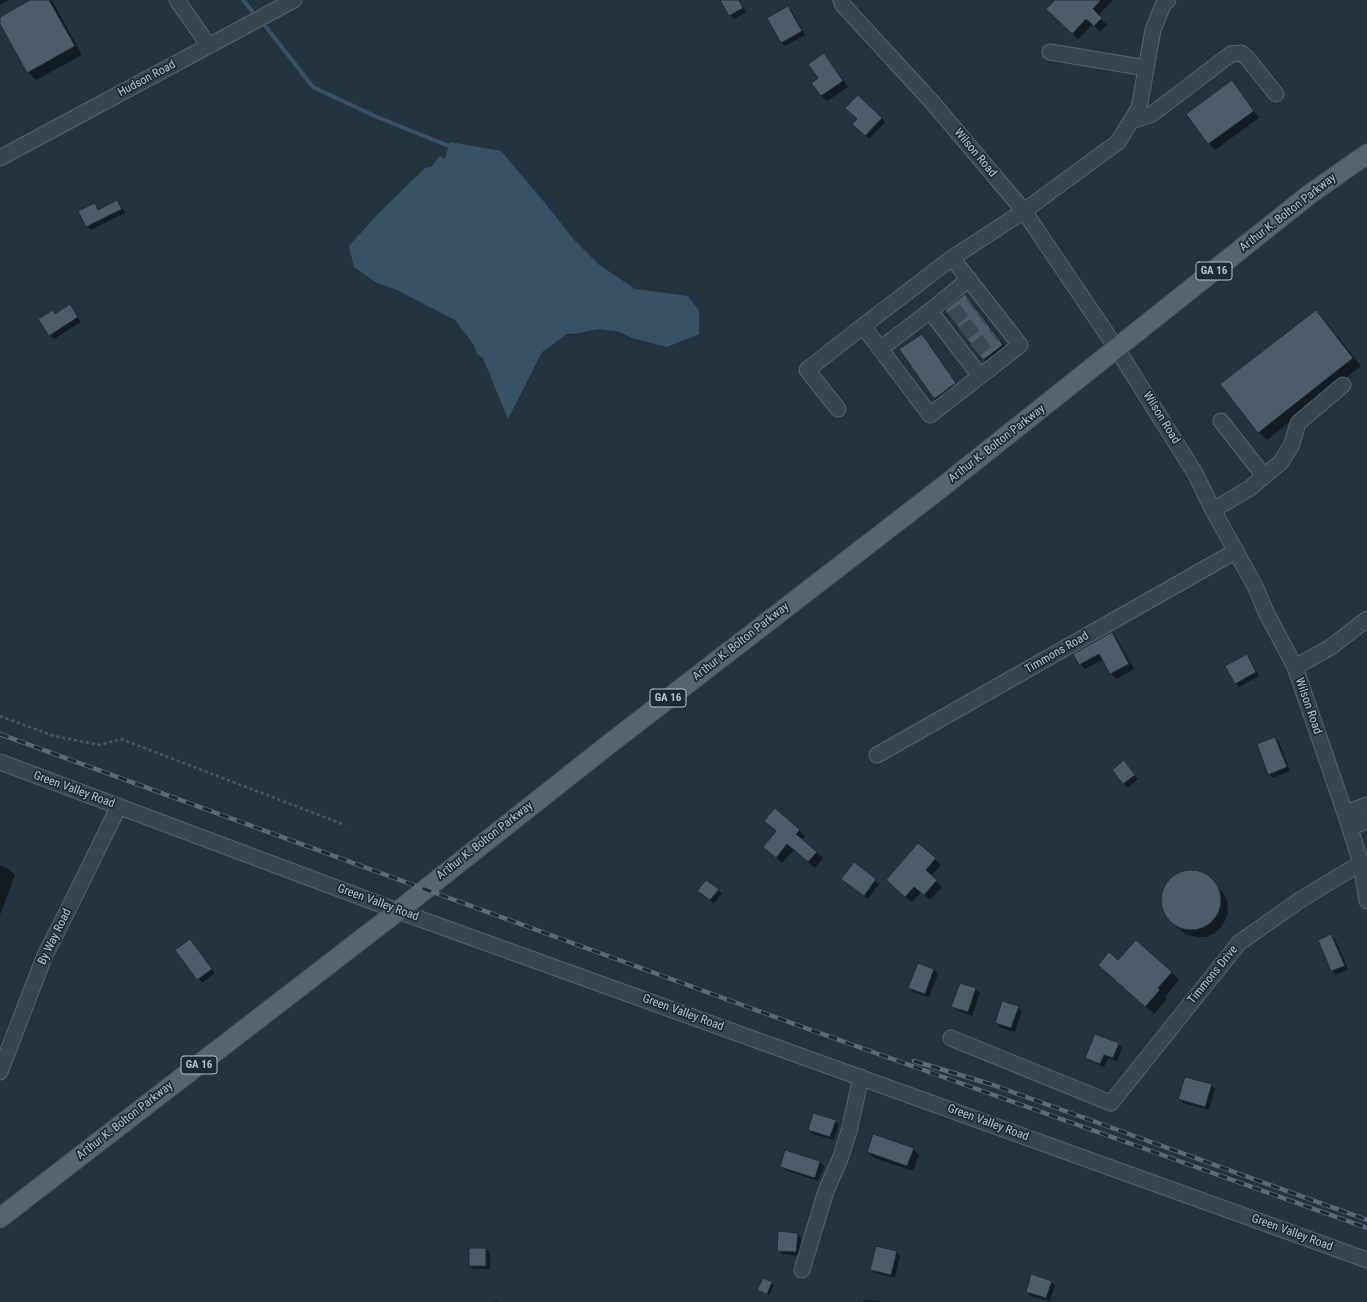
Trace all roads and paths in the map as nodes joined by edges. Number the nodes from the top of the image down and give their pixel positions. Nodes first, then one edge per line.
1 (177, 0) edge
2 (294, 0) edge
3 (841, 0) edge
4 (1168, 0) edge
5 (209, 46) junction
6 (1050, 52) dead end
7 (1146, 68) junction
8 (1276, 94) dead end
9 (1131, 121) junction
10 (1367, 154) edge
11 (1, 155) edge
12 (1024, 211) junction
13 (952, 258) junction
14 (969, 279) junction
15 (930, 311) junction
16 (863, 326) junction
17 (880, 349) junction
18 (1117, 349) junction
19 (980, 376) junction
20 (1343, 385) dead end
21 (838, 408) dead end
22 (1221, 421) dead end
23 (1264, 476) junction
24 (1213, 510) junction
25 (1236, 551) junction
26 (1367, 619) edge
27 (1295, 667) junction
28 (0, 716) edge
29 (877, 755) dead end
30 (0, 762) edge
31 (1367, 805) edge
32 (119, 806) junction
33 (1348, 820) junction
34 (1367, 822) edge
35 (345, 825) dead end
36 (1361, 863) junction
37 (1367, 901) edge
38 (398, 911) junction
39 (951, 1038) dead end
40 (0, 1072) edge
41 (861, 1077) junction
42 (0, 1218) edge
43 (1367, 1260) edge
44 (802, 1270) dead end

1 - 5 street
2 - 5 street, Hudson Road
3 - 12 street, Wilson Road
4 - 7 street
5 - 11 street, Hudson Road
6 - 7 street
7 - 9 street
8 - 9 street
9 - 12 street
10 - 18 main road, Arthur K. Bolton Parkway / GA 16
12 - 13 street
12 - 18 street, Wilson Road
13 - 14 street
13 - 16 street
14 - 15 street
14 - 19 street
15 - 17 street
15 - 19 street
16 - 17 street
16 - 21 street
17 - 19 street
18 - 24 street, Wilson Road
18 - 38 main road, Arthur K. Bolton Parkway / GA 16
20 - 23 street
22 - 23 street
23 - 24 street
24 - 25 street, Wilson Road
25 - 27 street, Wilson Road
25 - 29 street, Timmons Road
26 - 27 street
27 - 33 street, Wilson Road
28 - 35 path
30 - 32 street, Green Valley Road
31 - 33 street
32 - 38 street, Green Valley Road
32 - 40 street, By Way Road
33 - 34 street
33 - 36 street, Wilson Road
36 - 37 street, Wilson Road
36 - 39 street, Timmons Drive
38 - 41 street, Green Valley Road
38 - 42 main road, Arthur K. Bolton Parkway / GA 16
41 - 43 street, Green Valley Road
41 - 44 street

